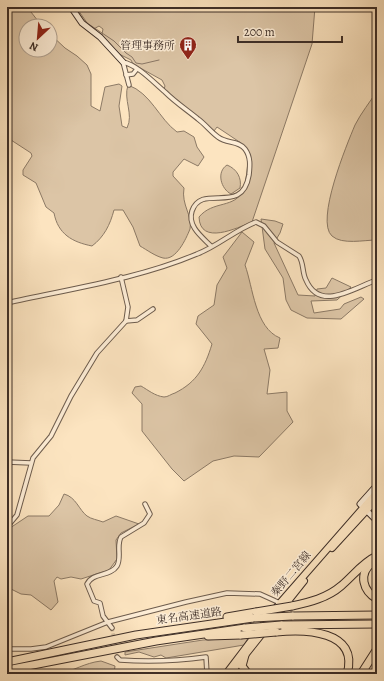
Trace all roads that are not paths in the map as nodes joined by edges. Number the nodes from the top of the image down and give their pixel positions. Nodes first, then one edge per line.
1 (71, 7) edge
2 (123, 62) junction
3 (137, 69) junction
4 (126, 75) junction
5 (129, 84) dead end
6 (211, 246) junction
7 (121, 277) junction
8 (377, 280) edge
9 (7, 303) edge
10 (154, 308) dead end
11 (126, 321) junction
12 (7, 462) edge
13 (31, 462) junction
14 (377, 485) edge
15 (377, 492) edge
16 (377, 499) edge
17 (145, 504) dead end
18 (364, 510) junction
19 (377, 522) edge
20 (7, 527) edge
21 (377, 556) edge
22 (377, 560) edge
23 (377, 599) edge
24 (280, 603) junction
25 (254, 615) junction
26 (377, 615) edge
27 (108, 622) junction
28 (377, 624) edge
29 (112, 628) tunnel mouth
30 (243, 632) junction
31 (377, 649) edge
32 (7, 650) edge
33 (245, 655) junction
34 (377, 656) edge
35 (118, 657) dead end
36 (7, 662) edge
37 (7, 670) edge
38 (231, 672) edge
39 (207, 674) edge
40 (243, 674) edge
41 (248, 674) edge
42 (347, 674) edge
43 (361, 674) edge
44 (365, 674) edge

1 - 2 street
2 - 3 street
2 - 4 street
3 - 4 street
3 - 6 street
4 - 5 street
6 - 7 street
6 - 8 street
7 - 9 street
7 - 11 street
10 - 11 street
11 - 13 street
12 - 13 street
13 - 20 street
14 - 18 street
15 - 18 main road, 秦野二宮線
16 - 18 main road, 秦野二宮線
17 - 27 street
18 - 19 street
18 - 24 main road, 秦野二宮線
18 - 33 main road, 秦野二宮線
21 - 25 highway, bridge
22 - 23 highway
24 - 27 street
24 - 38 main road, 秦野二宮線
25 - 26 highway, 東名高速道路, bridge
25 - 36 highway, 東名高速道路
27 - 29 street
27 - 32 street
28 - 30 highway, bridge
30 - 37 highway, 東名高速道路
30 - 42 highway, bridge
31 - 43 highway
33 - 38 main road, 秦野二宮線
33 - 41 highway
34 - 44 highway
35 - 39 street
38 - 40 highway

